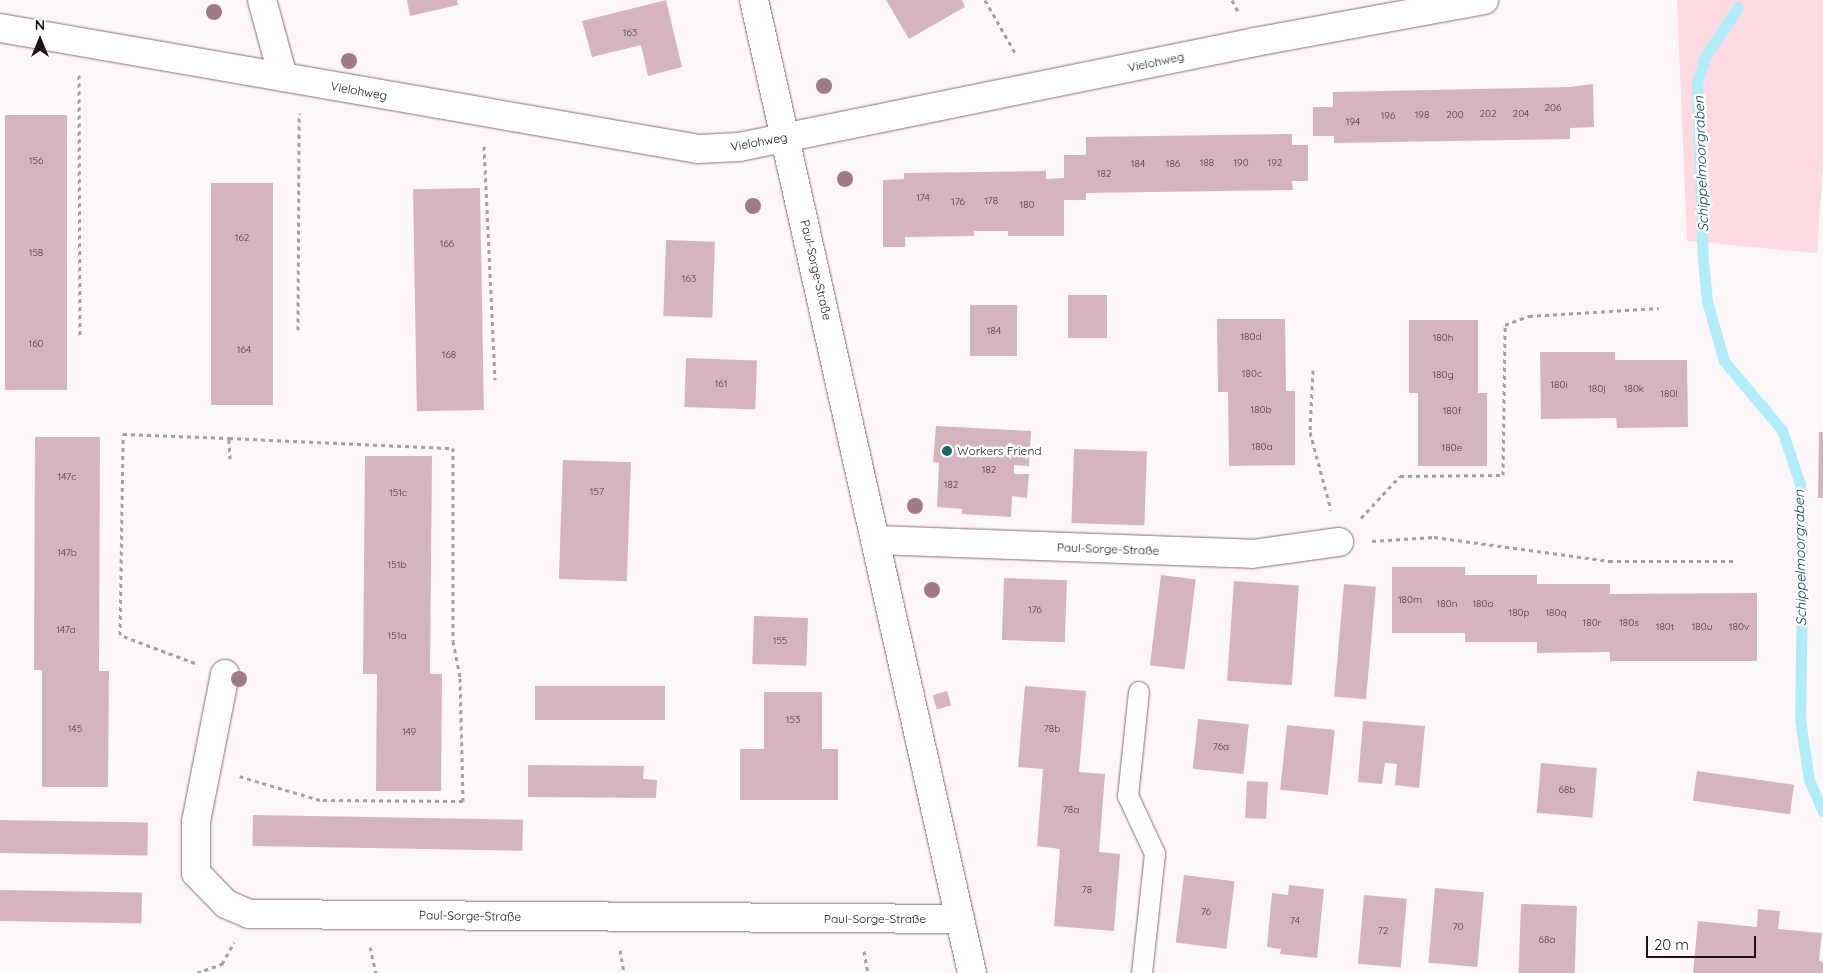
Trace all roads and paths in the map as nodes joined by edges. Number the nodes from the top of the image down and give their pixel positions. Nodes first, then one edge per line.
1 (262, 0) edge
2 (754, 0) edge
3 (985, 0) edge
4 (1484, 0) edge
5 (0, 28) edge
6 (79, 43) junction
7 (291, 79) junction
8 (1035, 87) junction
9 (483, 113) junction
10 (786, 137) junction
11 (1659, 308) dead end
12 (298, 330) dead end
13 (80, 337) dead end
14 (1313, 370) dead end
15 (495, 380) dead end
16 (229, 438) junction
17 (230, 458) dead end
18 (876, 540) junction
19 (1339, 542) junction
20 (1737, 561) dead end
21 (225, 674) joint
22 (1139, 692) dead end
23 (207, 767) junction
24 (249, 914) junction
25 (960, 919) junction
26 (197, 973) edge
27 (972, 973) edge
28 (1142, 973) edge

1 - 7 street
2 - 10 street, Paul-Sorge-Straße
3 - 8 path
4 - 8 street, Vielohweg
5 - 6 street, Vielohweg
6 - 7 street, Vielohweg
6 - 13 path
7 - 9 street, Vielohweg
7 - 12 path
8 - 10 street, Vielohweg
9 - 10 street, Vielohweg
9 - 15 path
10 - 18 street, Paul-Sorge-Straße
11 - 19 path
14 - 19 path
16 - 17 path
16 - 21 path
16 - 23 path
18 - 19 street, Paul-Sorge-Straße
18 - 25 street, Paul-Sorge-Straße
19 - 20 path
21 - 23 street, Paul-Sorge-Straße
22 - 28 lane
23 - 24 street, Paul-Sorge-Straße
24 - 25 street, Paul-Sorge-Straße
24 - 26 path
25 - 27 street, Paul-Sorge-Straße

